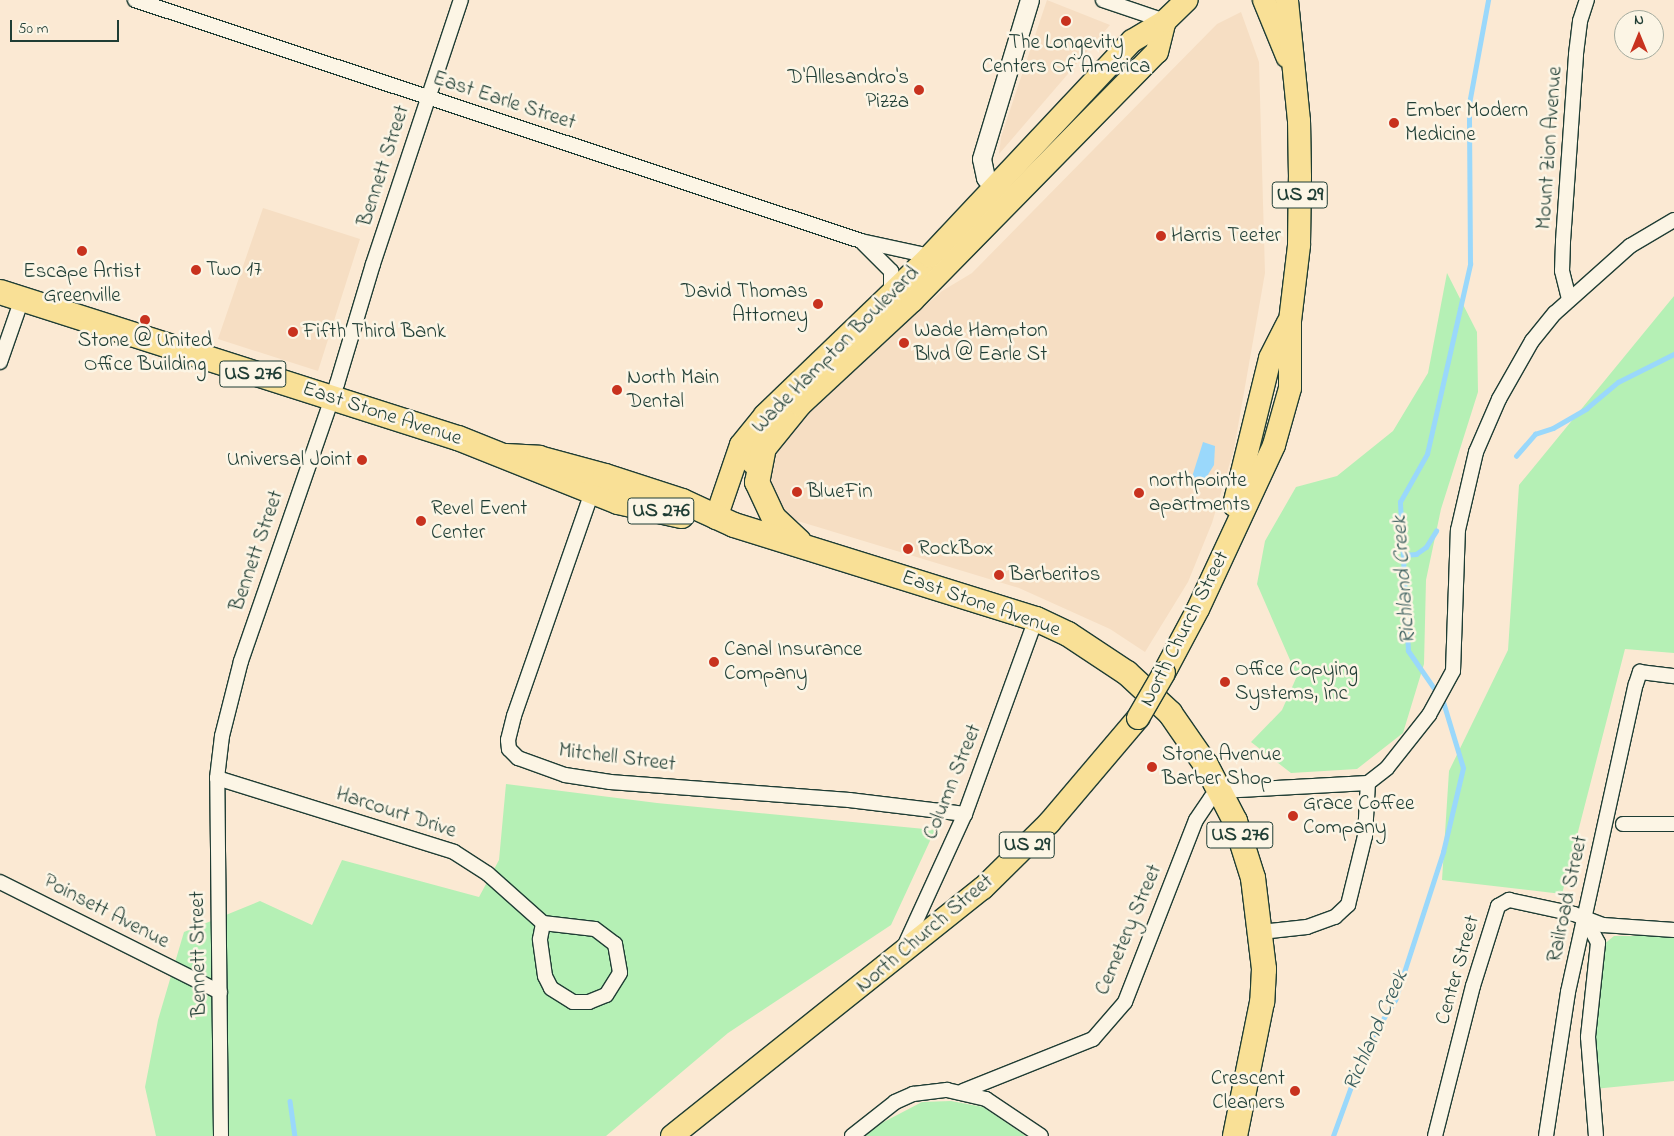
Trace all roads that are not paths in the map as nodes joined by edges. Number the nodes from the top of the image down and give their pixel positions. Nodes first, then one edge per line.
1 (135, 0) edge
2 (461, 0) edge
3 (1030, 0) edge
4 (1103, 0) edge
5 (1187, 0) edge
6 (1264, 0) edge
7 (1287, 0) edge
8 (1587, 0) edge
9 (1165, 21) junction
10 (1293, 68) junction
11 (428, 97) junction
12 (1002, 196) junction
13 (1674, 220) edge
14 (861, 241) junction
15 (930, 256) junction
16 (11, 295) edge
17 (890, 295) junction
18 (1569, 299) junction
19 (1290, 321) junction
20 (0, 362) edge
21 (1265, 381) junction
22 (332, 399) junction
23 (764, 447) junction
24 (506, 456) junction
25 (1255, 485) junction
26 (592, 492) junction
27 (716, 518) junction
28 (1230, 540) junction
29 (804, 546) junction
30 (1036, 618) junction
31 (1674, 676) edge
32 (217, 778) junction
33 (1368, 783) junction
34 (1221, 791) junction
35 (965, 814) junction
36 (1623, 824) dead end
37 (1674, 824) edge
38 (0, 882) edge
39 (1586, 920) junction
40 (543, 923) junction
41 (1674, 930) edge
42 (1262, 932) junction
43 (900, 957) junction
44 (220, 992) junction
45 (963, 1091) junction
46 (221, 1136) edge
47 (672, 1136) edge
48 (852, 1136) edge
49 (1041, 1136) edge
50 (1235, 1136) edge
51 (1435, 1136) edge
52 (1546, 1136) edge
53 (1596, 1136) edge

1 - 11 street, East Earle Street
2 - 11 street, Bennett Street
3 - 12 street
4 - 9 street
5 - 9 main road, Wade Hampton Boulevard
6 - 10 main road, North Church Street / US 29
7 - 10 main road, North Church Street / US 29
8 - 18 street, Mount Zion Avenue
9 - 12 main road, Wade Hampton Boulevard
10 - 19 main road, North Church Street / US 29
11 - 14 street, East Earle Street
11 - 22 street, Bennett Street
12 - 15 main road, Wade Hampton Boulevard
12 - 23 main road, Wade Hampton Boulevard
13 - 18 street
14 - 15 street, East Earle Street
14 - 17 street, East Earle Street
15 - 17 main road, Wade Hampton Boulevard
16 - 20 street
16 - 22 highway, East Stone Avenue / US 276
17 - 27 main road, Wade Hampton Boulevard
18 - 33 street
19 - 21 main road, North Church Street / US 29
19 - 25 main road, North Church Street / US 29
21 - 25 main road
21 - 28 main road, North Church Street / US 29
22 - 24 highway, East Stone Avenue / US 276
22 - 32 street, Bennett Street
23 - 27 main road, Wade Hampton Boulevard
23 - 29 highway
24 - 26 highway, East Stone Avenue / US 276
24 - 27 highway, East Stone Avenue / US 276
25 - 28 main road, North Church Street / US 29
26 - 27 highway, East Stone Avenue / US 276
26 - 35 street, Mitchell Street
27 - 29 highway, East Stone Avenue / US 276
28 - 43 main road, North Church Street / US 29, bridge
29 - 30 highway, East Stone Avenue / US 276
30 - 34 highway, East Stone Avenue / US 276
30 - 35 street, Column Street
31 - 39 street, Railroad Street
32 - 40 street, Harcourt Drive
32 - 44 street, Bennett Street
33 - 34 street
33 - 42 street
34 - 42 highway, East Stone Avenue / US 276
34 - 45 street, Cemetery Street
35 - 43 street, Column Street
36 - 37 street
38 - 44 street, Poinsett Avenue
39 - 41 street, Center Street
39 - 51 street, Center Street
39 - 52 street, Railroad Street
39 - 53 street
40 - 40 street
42 - 50 highway, East Stone Avenue / US 276
43 - 47 main road, North Church Street / US 29
44 - 46 street, Bennett Street
45 - 48 street
45 - 49 street

